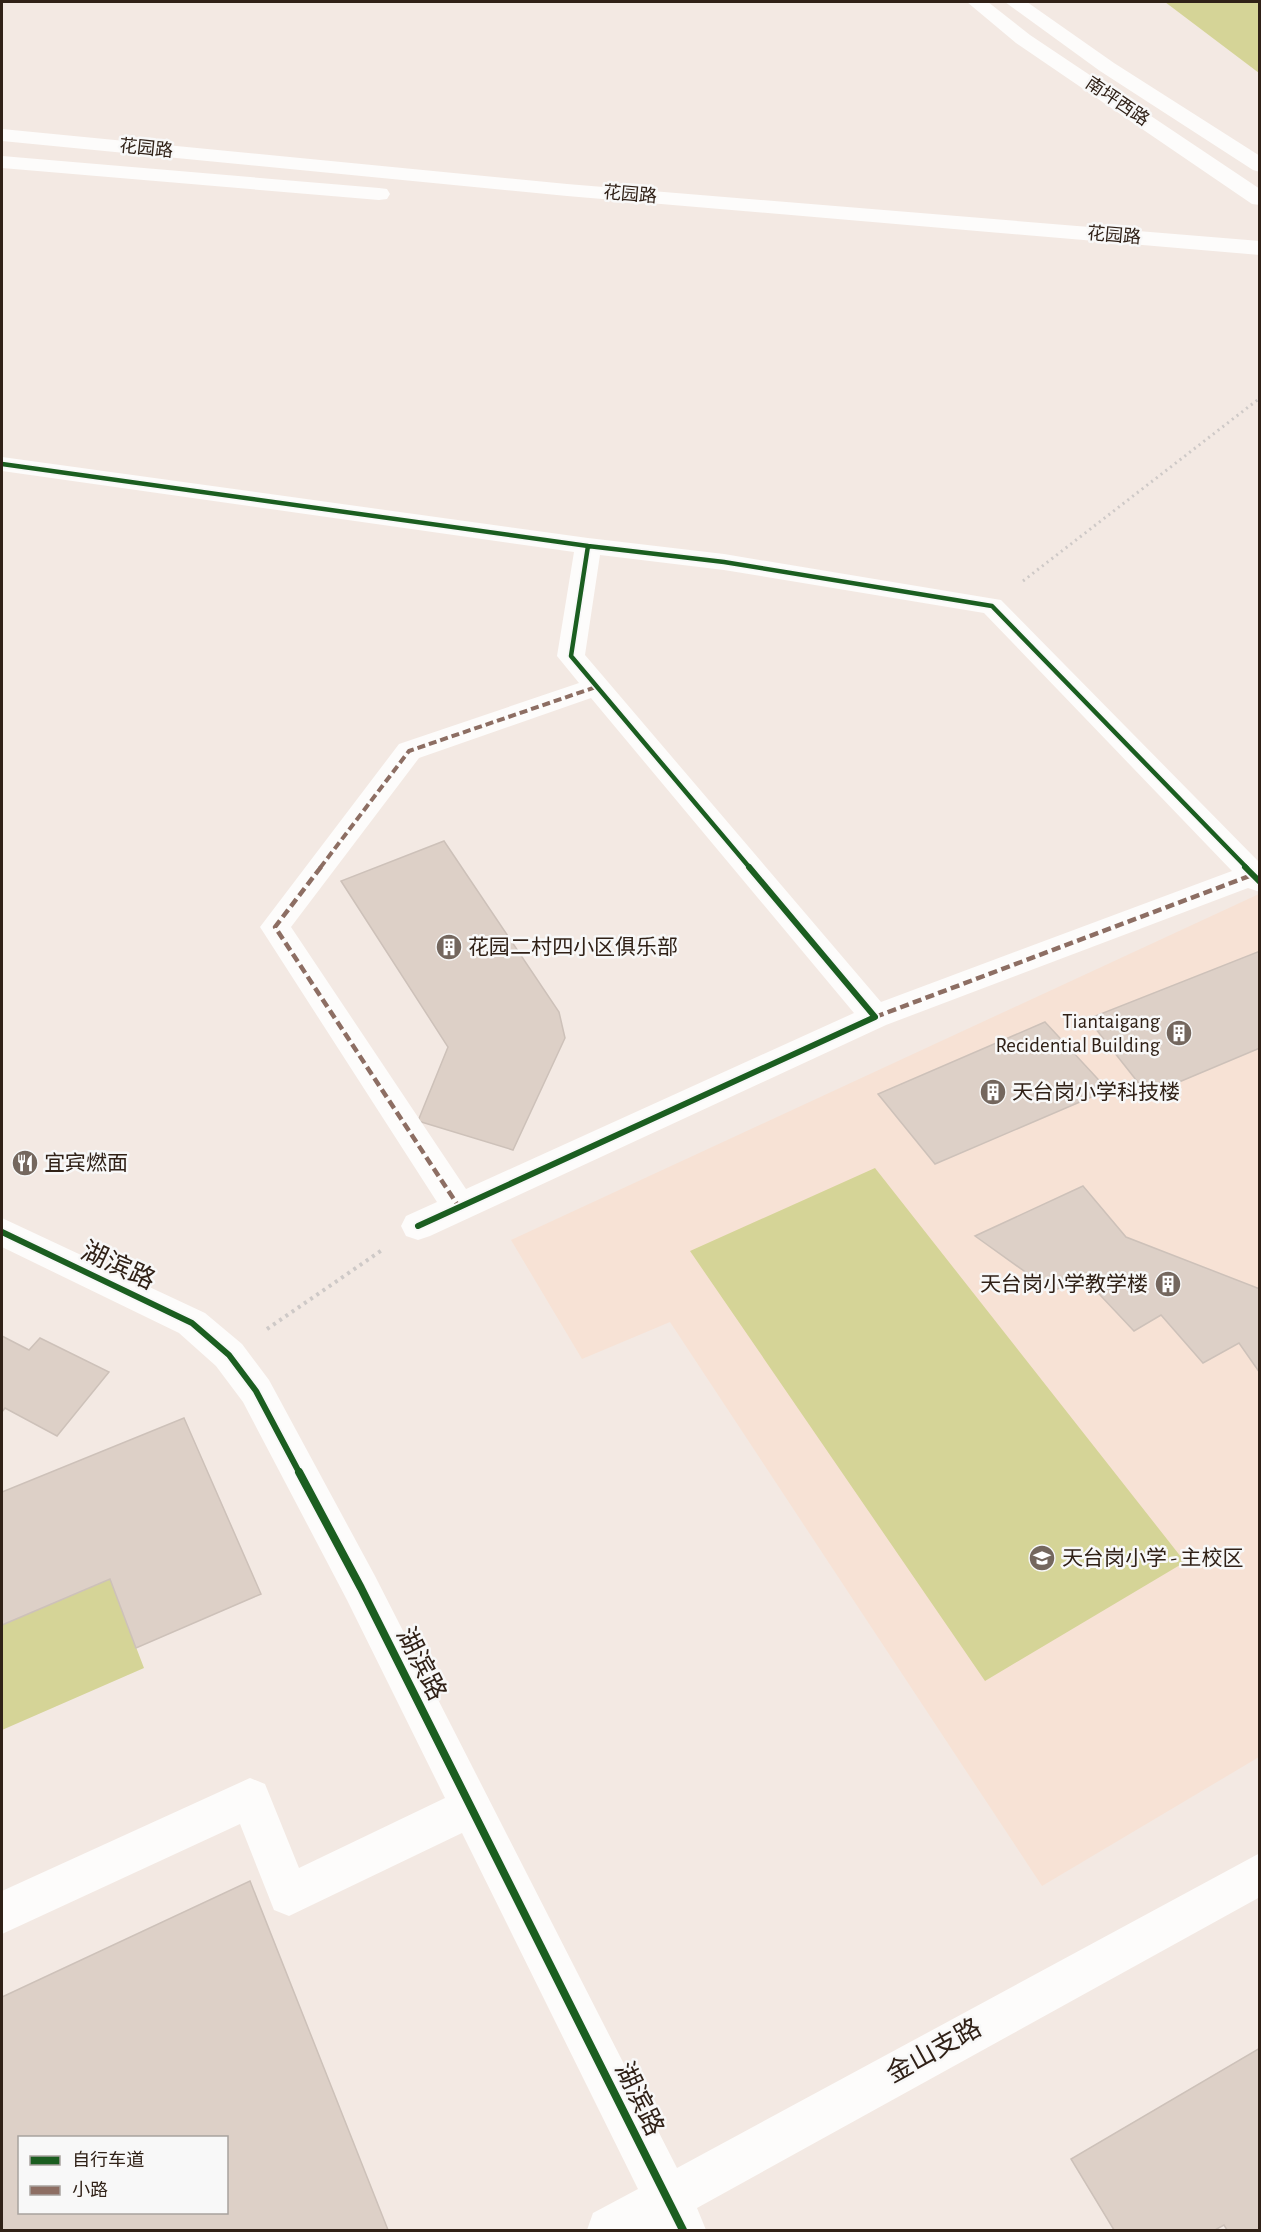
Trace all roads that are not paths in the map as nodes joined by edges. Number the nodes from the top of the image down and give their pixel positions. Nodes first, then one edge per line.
1 (977, 2) edge
2 (1015, 2) edge
3 (2, 135) edge
4 (2, 162) edge
5 (1260, 166) edge
6 (405, 196) dead end
7 (1260, 199) edge
8 (488, 203) dead end
9 (1260, 248) edge
10 (1260, 268) edge
11 (2, 464) edge
12 (588, 546) junction
13 (597, 687) junction
14 (1256, 879) edge
15 (875, 1017) junction
16 (459, 1207) junction
17 (418, 1226) road end
18 (2, 1232) edge
19 (471, 1807) junction
20 (1260, 1874) edge
21 (2, 1913) edge
22 (675, 2214) edge
23 (610, 2230) edge

1 - 7 street, 南坪西路
2 - 5 street, 南坪西路
3 - 9 street, 花园路
4 - 6 street, 花园路
8 - 10 street, 花园路
11 - 12 street
12 - 13 street
12 - 14 street
13 - 15 street
13 - 16 street
14 - 15 street
15 - 16 street
16 - 17 street
18 - 19 street, 湖滨路
19 - 21 street
19 - 22 street, 湖滨路
20 - 22 street, 金山支路
22 - 23 street, 金山支路

